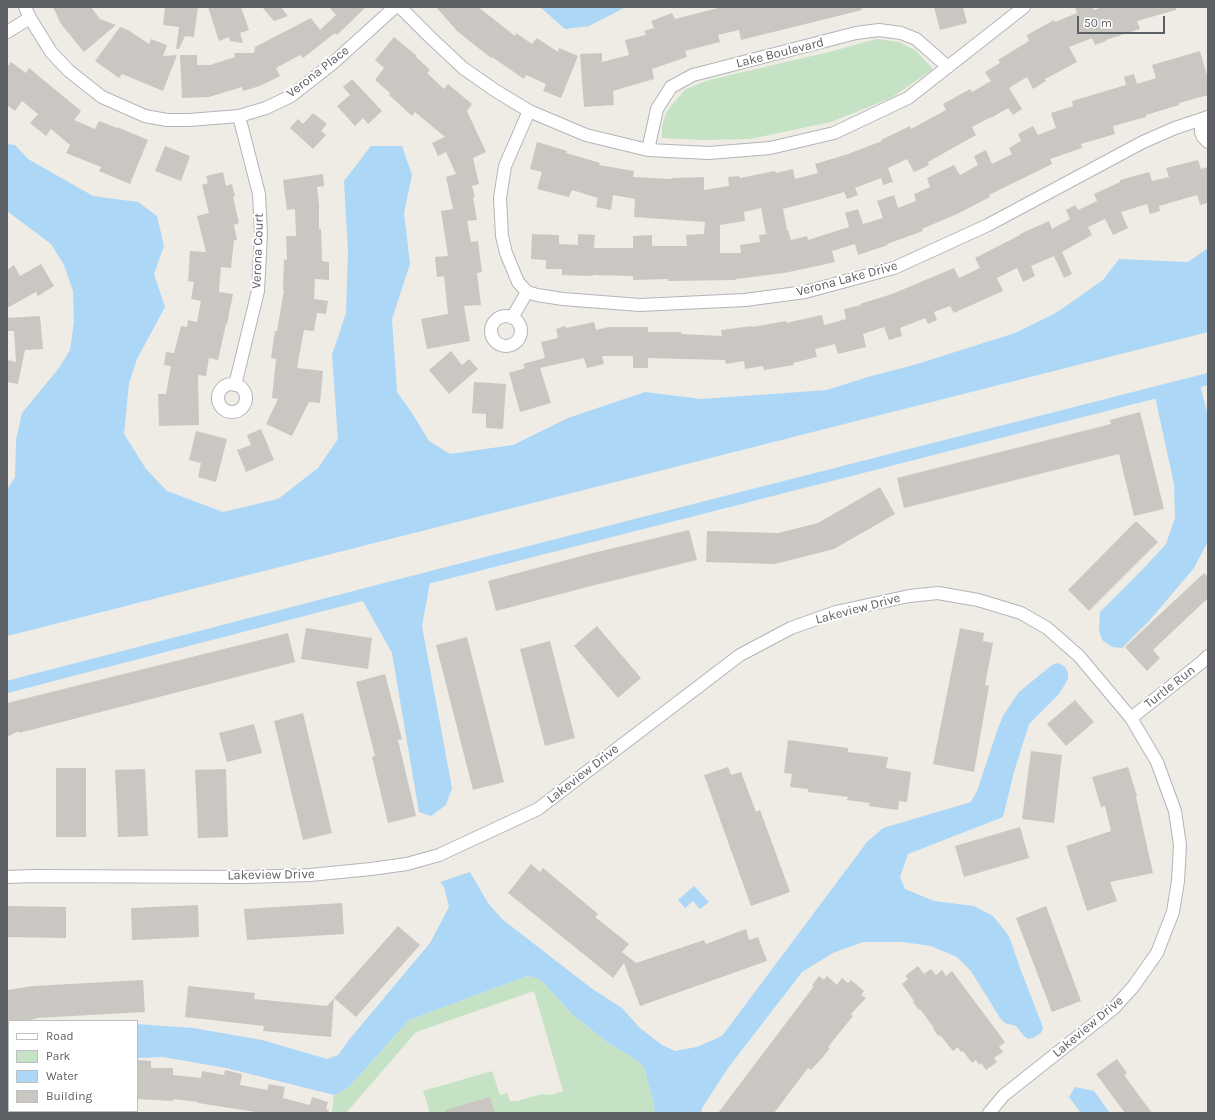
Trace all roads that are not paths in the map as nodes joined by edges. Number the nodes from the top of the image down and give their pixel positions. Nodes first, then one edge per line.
1 (25, 7) edge
2 (395, 7) edge
3 (400, 7) edge
4 (1024, 7) edge
5 (30, 18) junction
6 (7, 32) edge
7 (948, 68) junction
8 (529, 111) junction
9 (239, 116) junction
10 (1207, 117) edge
11 (1208, 142) edge
12 (648, 150) junction
13 (527, 292) junction
14 (512, 318) dead end
15 (235, 385) dead end
16 (1208, 656) edge
17 (1131, 718) junction
18 (7, 877) edge
19 (989, 1113) edge

1 - 5 street, Verona Place
2 - 9 street, Verona Place
3 - 8 street
4 - 7 street
5 - 6 street
5 - 9 street, Verona Place
7 - 12 street
7 - 12 street, Lake Boulevard
8 - 12 street
8 - 13 street
9 - 15 street, Verona Court
10 - 11 street, Verona Lake Drive
10 - 13 street, Verona Lake Drive
13 - 14 street
16 - 17 street, Turtle Run
17 - 18 street, Lakeview Drive
17 - 19 street, Lakeview Drive

